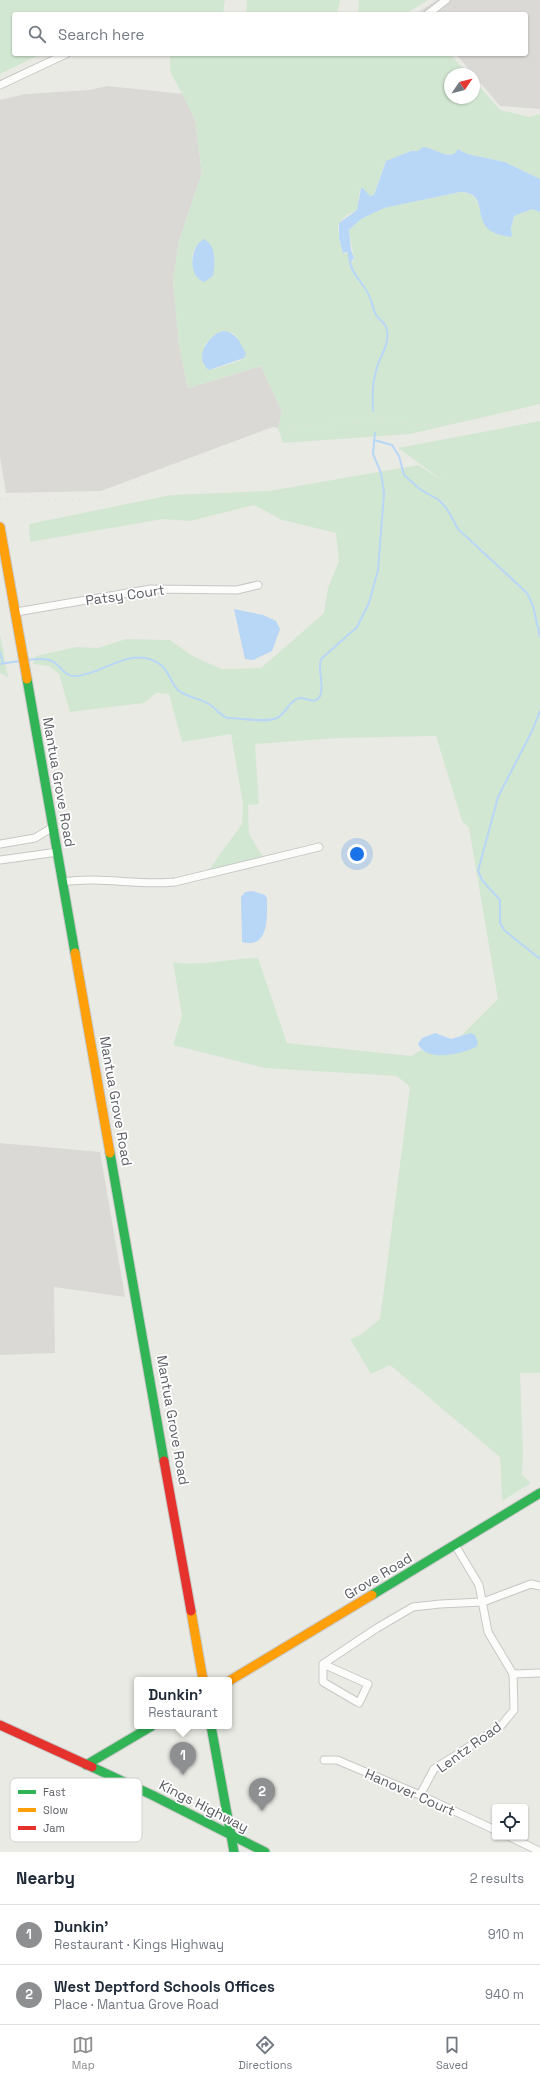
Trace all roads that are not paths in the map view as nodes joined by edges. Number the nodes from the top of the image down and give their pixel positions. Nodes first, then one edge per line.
1 (446, 0) edge
2 (431, 12) edge
3 (62, 56) edge
4 (0, 85) edge
5 (0, 528) edge
6 (258, 585) dead end
7 (16, 612) junction
8 (53, 827) junction
9 (0, 844) edge
10 (319, 847) dead end
11 (58, 852) junction
12 (0, 860) edge
13 (63, 882) junction
14 (540, 1493) edge
15 (455, 1545) junction
16 (540, 1586) edge
17 (483, 1602) junction
18 (323, 1664) junction
19 (540, 1673) edge
20 (513, 1674) junction
21 (202, 1677) edge
22 (232, 1679) edge
23 (0, 1725) edge
24 (147, 1729) edge
25 (212, 1729) edge
26 (324, 1760) dead end
27 (86, 1765) junction
28 (115, 1778) edge
29 (142, 1790) edge
30 (420, 1795) junction
31 (492, 1829) edge
32 (231, 1835) junction
33 (516, 1840) edge
34 (540, 1841) edge
35 (537, 1851) edge
36 (234, 1852) edge
37 (265, 1852) edge

1 - 2 street
3 - 4 street
5 - 7 main road, Mantua Grove Road
6 - 7 street, Patsy Court
7 - 8 main road, Mantua Grove Road
8 - 9 street
8 - 11 main road, Mantua Grove Road
10 - 13 street
11 - 12 street
11 - 13 main road, Mantua Grove Road
13 - 21 main road, Mantua Grove Road
14 - 15 main road, Grove Road
15 - 17 street, Lentz Road
15 - 22 main road, Grove Road
16 - 17 street
17 - 18 street
17 - 20 street, Lentz Road
18 - 18 street
19 - 20 street
20 - 30 street, Lentz Road
23 - 27 main road, Kings Highway
24 - 27 main road
25 - 32 main road
26 - 30 street, Hanover Court
27 - 28 main road, Kings Highway
29 - 32 main road, Kings Highway
30 - 31 street, Hanover Court
32 - 36 main road
32 - 37 main road, Kings Highway
33 - 35 street
34 - 35 street

